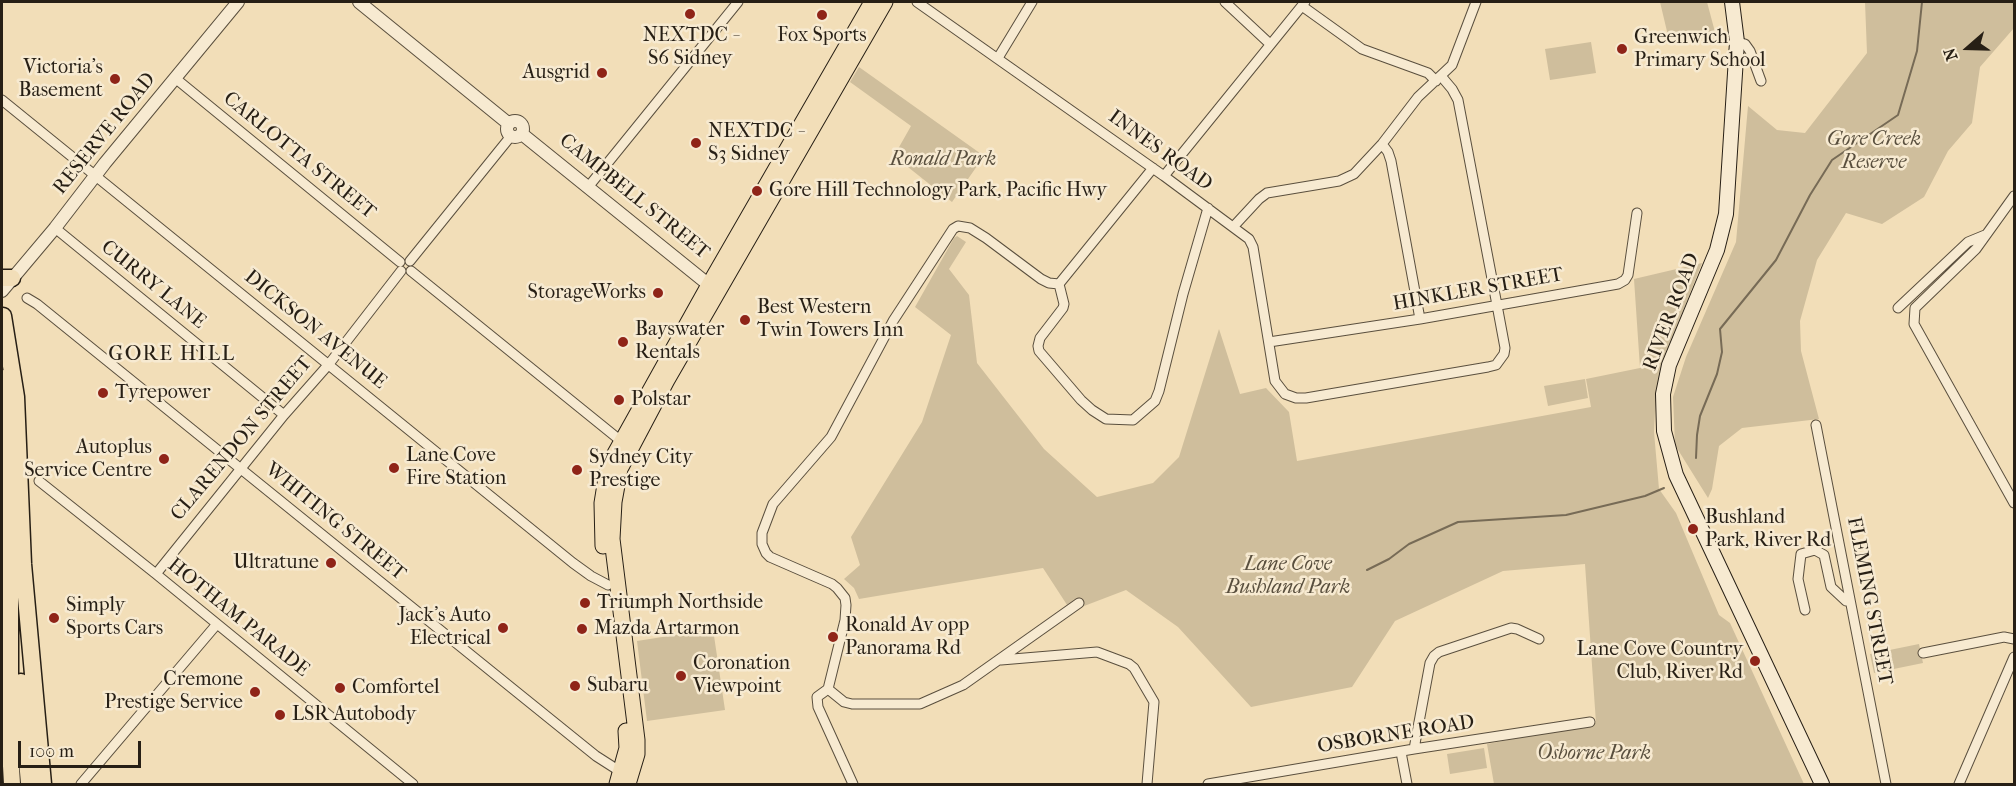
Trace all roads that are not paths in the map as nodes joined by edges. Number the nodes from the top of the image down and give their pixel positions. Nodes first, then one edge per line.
1 (238, 2) edge
2 (359, 2) edge
3 (738, 2) edge
4 (872, 2) edge
5 (885, 2) edge
6 (917, 2) edge
7 (1032, 2) edge
8 (1225, 2) edge
9 (1476, 2) edge
10 (1732, 2) edge
11 (1304, 4) edge
12 (1737, 42) junction
13 (1270, 44) junction
14 (998, 58) junction
15 (175, 78) junction
16 (1439, 78) junction
17 (1761, 81) dead end
18 (2, 100) edge
19 (514, 131) junction
20 (1382, 144) junction
21 (1153, 168) junction
22 (95, 175) junction
23 (1164, 176) junction
24 (589, 186) junction
25 (2014, 196) edge
26 (1208, 208) junction
27 (1637, 213) dead end
28 (1234, 226) junction
29 (55, 228) junction
30 (1986, 234) junction
31 (405, 266) junction
32 (5, 282) edge
33 (1059, 284) junction
34 (714, 289) junction
35 (27, 298) dead end
36 (1497, 305) junction
37 (1898, 308) dead end
38 (3, 316) dead end
39 (1420, 319) junction
40 (1269, 342) junction
41 (329, 364) junction
42 (2, 378) edge
43 (2, 383) edge
44 (284, 415) junction
45 (1816, 425) dead end
46 (621, 441) junction
47 (240, 468) junction
48 (39, 481) dead end
49 (2014, 503) edge
50 (9, 519) junction
51 (156, 574) junction
52 (608, 585) junction
53 (1850, 601) junction
54 (1079, 603) dead end
55 (1805, 610) dead end
56 (2, 615) edge
57 (217, 624) junction
58 (1539, 639) dead end
59 (2014, 639) edge
60 (1923, 653) dead end
61 (2014, 657) edge
62 (999, 660) junction
63 (828, 689) junction
64 (36, 711) junction
65 (1590, 722) dead end
66 (1413, 749) junction
67 (1401, 752) junction
68 (10, 759) junction
69 (622, 780) edge
70 (12, 784) edge
71 (28, 784) edge
72 (37, 784) edge
73 (43, 784) edge
74 (81, 784) edge
75 (413, 784) edge
76 (853, 784) edge
77 (1147, 784) edge
78 (1208, 784) edge
79 (1407, 784) edge
80 (1822, 784) edge
81 (1886, 784) edge
82 (1959, 784) edge

1 - 15 street, RESERVE ROAD
2 - 19 street, CAMPBELL STREET
3 - 24 street
4 - 34 main road
5 - 34 main road
6 - 14 street, INNES ROAD
7 - 14 street
8 - 13 street
9 - 16 street
10 - 12 main road, RIVER ROAD
11 - 13 street
11 - 16 street
12 - 17 street
12 - 80 main road, RIVER ROAD
13 - 23 street
14 - 21 street, INNES ROAD
15 - 22 street, RESERVE ROAD
15 - 31 street, CARLOTTA STREET
16 - 20 street
16 - 36 street
18 - 22 street, DICKSON AVENUE
19 - 24 street, CAMPBELL STREET
19 - 31 street, CLARENDON STREET
20 - 28 street
20 - 39 street
21 - 23 street, INNES ROAD
21 - 33 street
22 - 29 street, RESERVE ROAD
22 - 41 street, DICKSON AVENUE
23 - 26 street, INNES ROAD
24 - 34 street, CAMPBELL STREET
25 - 30 street
26 - 28 street, INNES ROAD
26 - 33 street
27 - 36 street, HINKLER STREET
28 - 40 street, INNES ROAD
29 - 32 street, RESERVE ROAD
29 - 44 street, CURRY LANE
30 - 37 street
30 - 49 street
31 - 41 street, CLARENDON STREET
31 - 46 street, CARLOTTA STREET
33 - 63 street
34 - 46 main road
34 - 69 main road
35 - 47 street, WHITING STREET
36 - 39 street, HINKLER STREET
36 - 40 street, INNES ROAD
38 - 64 highway
39 - 40 street, HINKLER STREET
41 - 44 street, CLARENDON STREET
41 - 52 street, DICKSON AVENUE
42 - 43 highway
43 - 50 highway
44 - 47 street, CLARENDON STREET
45 - 53 street, FLEMING STREET
46 - 52 main road
47 - 51 street, CLARENDON STREET
47 - 69 street, WHITING STREET
48 - 51 street, HOTHAM PARADE
50 - 68 highway
50 - 71 highway
51 - 57 street, HOTHAM PARADE
52 - 69 main road
53 - 55 street
53 - 81 street, FLEMING STREET
54 - 62 street
56 - 68 highway
57 - 74 street
57 - 75 street, HOTHAM PARADE
58 - 66 street
59 - 60 street
61 - 82 street
62 - 63 street
62 - 77 street
63 - 76 street
64 - 72 highway
64 - 73 highway
65 - 66 street, OSBORNE ROAD
66 - 67 street, OSBORNE ROAD
67 - 78 street, OSBORNE ROAD
67 - 79 street
68 - 70 highway

